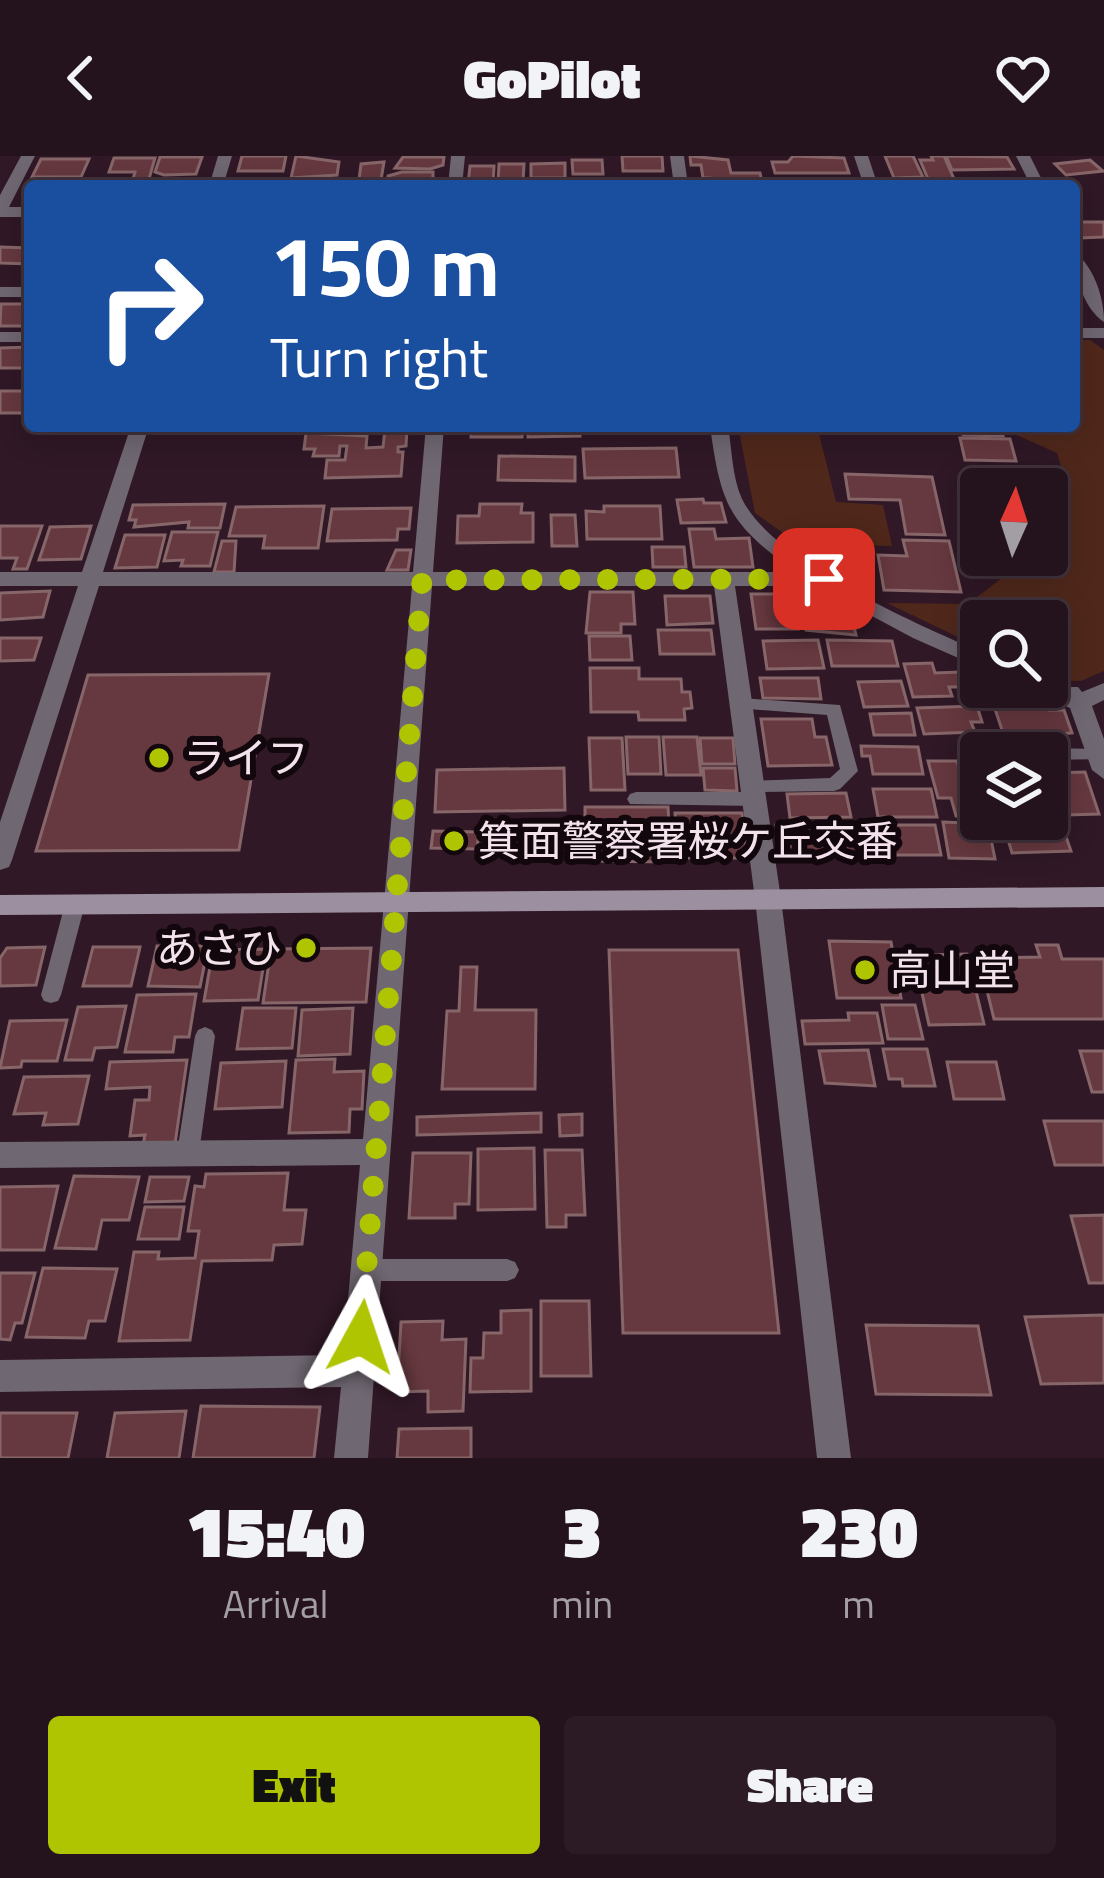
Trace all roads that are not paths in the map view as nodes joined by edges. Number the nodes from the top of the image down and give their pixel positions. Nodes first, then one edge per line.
1 (28, 156) edge
2 (0, 211) edge
3 (1080, 269) edge
4 (1104, 317) edge
5 (1088, 333) edge
6 (1104, 344) edge
7 (138, 432) edge
8 (434, 432) edge
9 (720, 432) edge
10 (824, 579) junction
11 (0, 580) edge
12 (91, 580) junction
13 (422, 580) junction
14 (724, 580) junction
15 (960, 652) edge
16 (1068, 692) edge
17 (1104, 692) edge
18 (1068, 703) edge
19 (741, 704) junction
20 (1068, 757) edge
21 (1101, 762) edge
22 (753, 793) junction
23 (636, 799) dead end
24 (0, 860) edge
25 (1104, 897) edge
26 (768, 899) junction
27 (399, 902) junction
28 (75, 904) junction
29 (0, 905) edge
30 (51, 994) dead end
31 (205, 1036) dead end
32 (377, 1151) junction
33 (188, 1153) junction
34 (0, 1155) edge
35 (367, 1270) junction
36 (507, 1270) dead end
37 (358, 1371) junction
38 (0, 1376) edge
39 (351, 1458) edge
40 (834, 1458) edge

1 - 2 street
3 - 4 street
5 - 6 street
7 - 12 street
8 - 13 street
9 - 10 street
10 - 14 street
10 - 15 street
11 - 12 street
12 - 13 street
12 - 24 street
13 - 14 street
13 - 27 street
14 - 19 street
16 - 17 street
18 - 21 street
19 - 22 street
19 - 22 lane
20 - 21 lane
22 - 23 lane
22 - 26 street
25 - 26 street
26 - 27 street
26 - 40 street
27 - 28 street
27 - 32 street
28 - 29 street
28 - 30 lane
31 - 33 lane
32 - 33 street
32 - 35 street
33 - 34 street
35 - 36 lane
35 - 37 street
37 - 38 street
37 - 39 street

